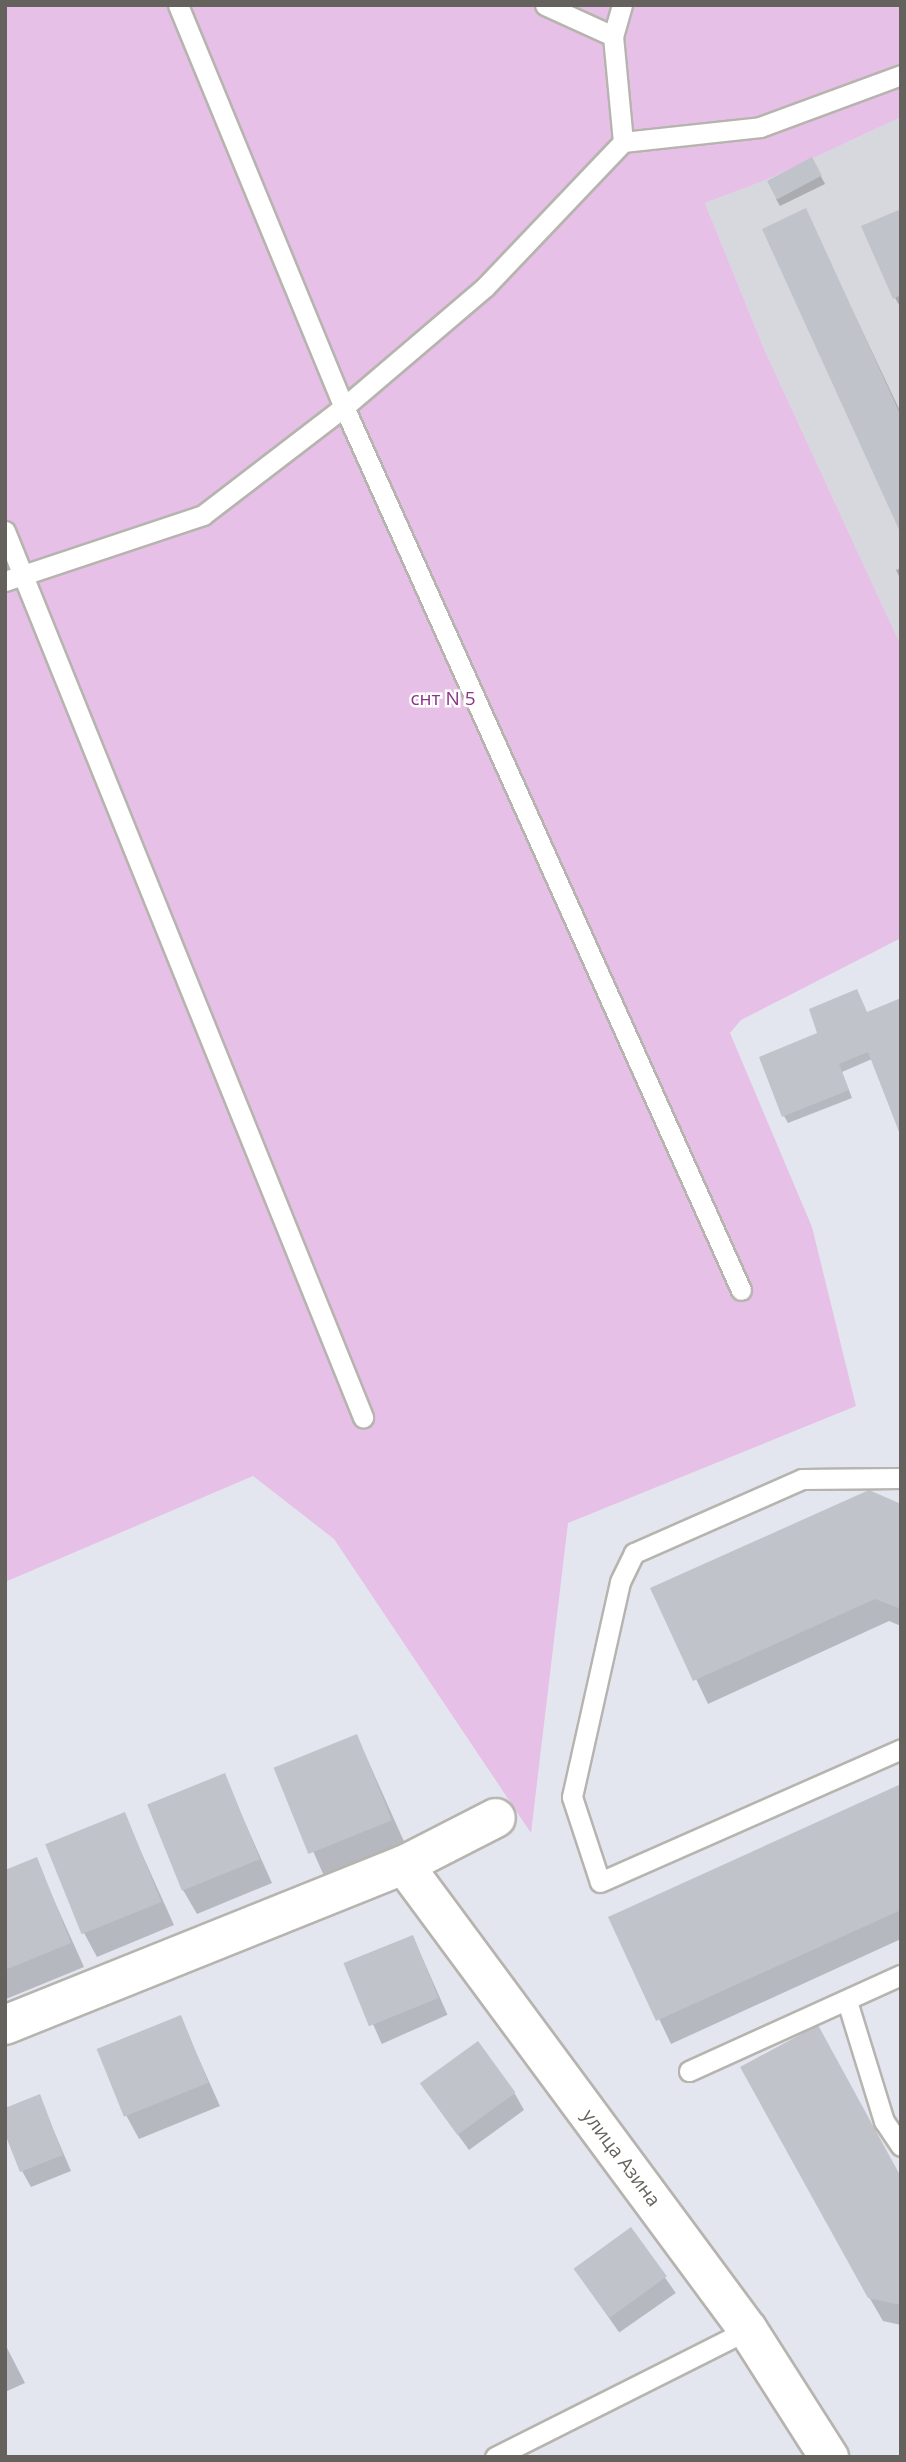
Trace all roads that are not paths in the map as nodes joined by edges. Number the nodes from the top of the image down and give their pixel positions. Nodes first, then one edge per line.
1 (178, 5) edge
2 (545, 5) edge
3 (622, 5) edge
4 (613, 36) junction
5 (901, 75) edge
6 (623, 142) junction
7 (344, 407) junction
8 (5, 531) edge
9 (13, 578) edge
10 (741, 1290) dead end
11 (363, 1417) dead end
12 (901, 1478) edge
13 (901, 1749) edge
14 (496, 1818) dead end
15 (404, 1865) junction
16 (901, 1975) edge
17 (847, 2001) junction
18 (5, 2025) edge
19 (689, 2071) dead end
20 (901, 2146) edge
21 (748, 2330) junction
22 (495, 2457) edge
23 (829, 2457) edge

1 - 7 lane
2 - 4 lane
3 - 4 lane
4 - 6 lane
5 - 6 lane
6 - 7 lane
7 - 9 lane
7 - 10 lane
8 - 9 lane
9 - 11 lane
12 - 13 lane
14 - 15 street
15 - 18 street
15 - 21 street, улица Азина
16 - 17 lane
17 - 19 lane
17 - 20 lane
21 - 22 lane
21 - 23 street, улица Азина

